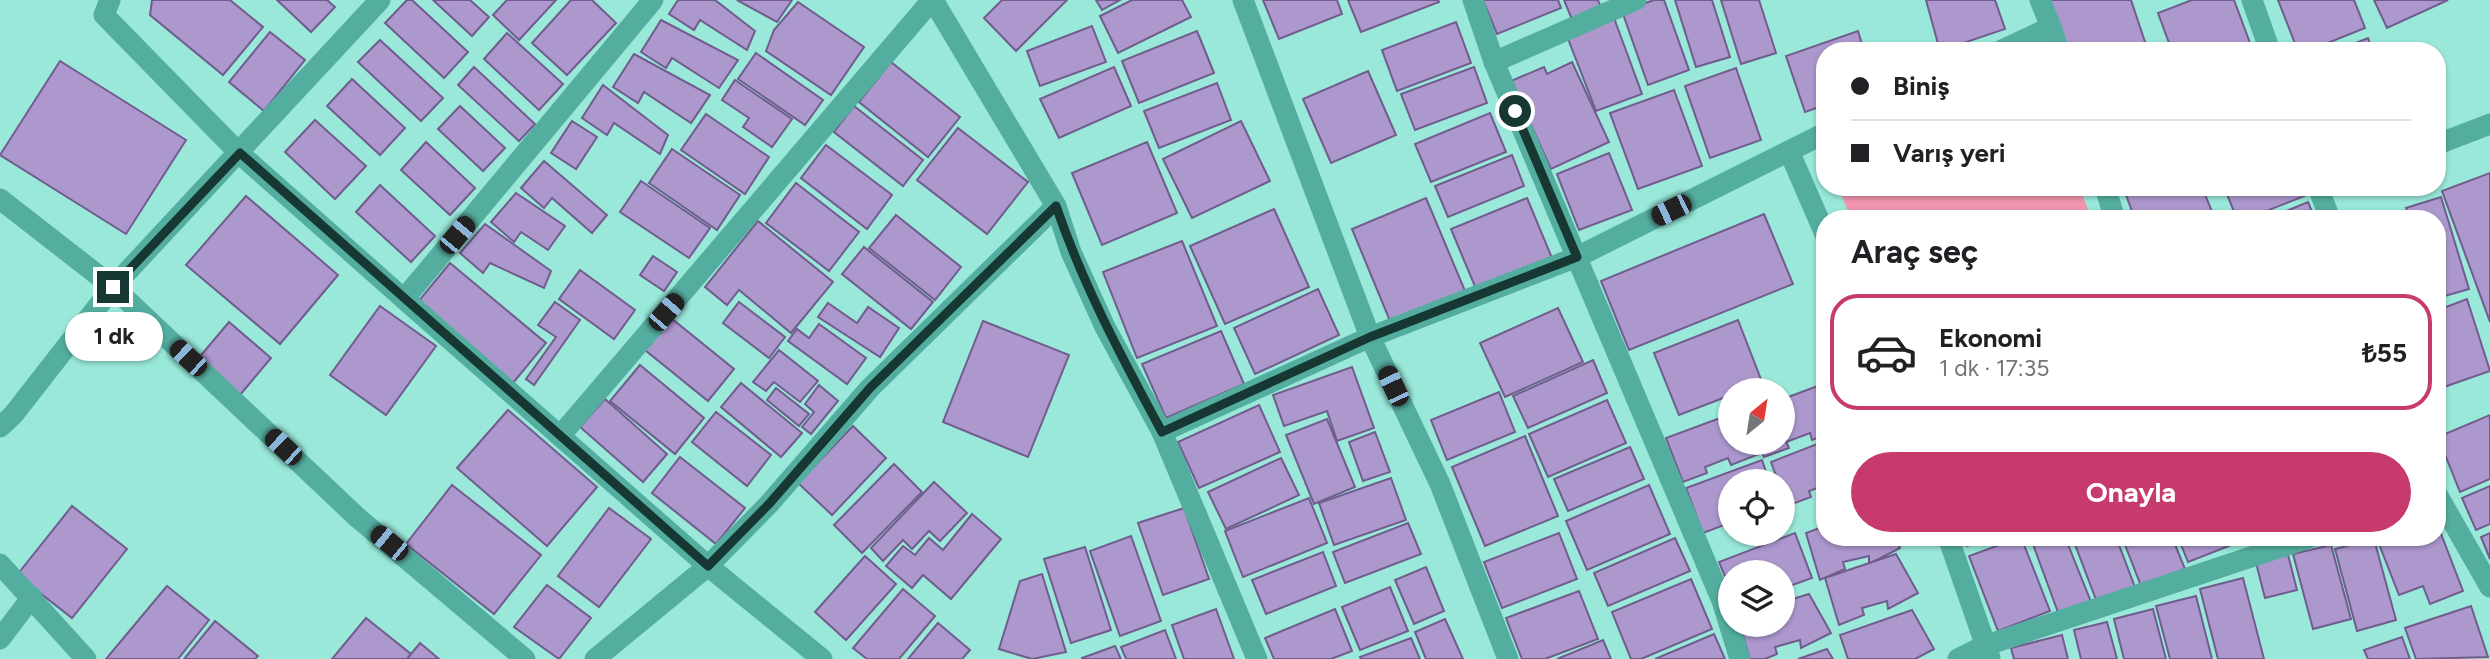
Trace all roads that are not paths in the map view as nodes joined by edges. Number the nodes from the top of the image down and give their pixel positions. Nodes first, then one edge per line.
1 (110, 0) edge
2 (380, 0) edge
3 (653, 0) edge
4 (933, 0) edge
5 (1243, 0) edge
6 (1473, 0) edge
7 (1636, 0) edge
8 (2040, 0) edge
9 (2252, 0) edge
10 (2051, 27) junction
11 (2019, 42) edge
12 (2056, 42) edge
13 (2267, 42) edge
14 (1494, 62) junction
15 (2490, 124) edge
16 (1816, 137) edge
17 (2446, 141) edge
18 (1788, 151) junction
19 (240, 153) junction
20 (0, 199) edge
21 (1056, 206) junction
22 (1816, 214) edge
23 (1577, 257) junction
24 (113, 287) junction
25 (404, 299) junction
26 (1370, 337) junction
27 (0, 427) edge
28 (1162, 432) junction
29 (560, 436) junction
30 (2446, 510) edge
31 (1951, 546) edge
32 (2286, 546) edge
33 (0, 564) edge
34 (708, 566) junction
35 (2490, 587) edge
36 (32, 597) junction
37 (0, 639) edge
38 (1987, 652) edge
39 (86, 659) edge
40 (525, 659) edge
41 (595, 659) edge
42 (822, 659) edge
43 (1257, 659) edge
44 (1508, 659) edge
45 (1740, 659) edge
46 (1958, 659) edge

1 - 19 street
2 - 19 street
3 - 25 street
4 - 21 street
4 - 29 street
5 - 26 street
6 - 14 street
7 - 14 street
8 - 10 street
9 - 13 street
10 - 11 street
10 - 12 street
14 - 23 street
15 - 17 street
16 - 18 street
18 - 22 street
18 - 23 street
19 - 24 street
19 - 25 street
20 - 24 street
21 - 28 street
21 - 34 street
23 - 26 street
23 - 45 street
24 - 27 street
24 - 40 street
25 - 29 street
26 - 28 street
26 - 44 street
28 - 43 street
29 - 34 street
30 - 35 street
31 - 38 street
32 - 38 street
33 - 36 street
34 - 41 street
34 - 42 street
36 - 37 street
36 - 39 street
38 - 46 street

